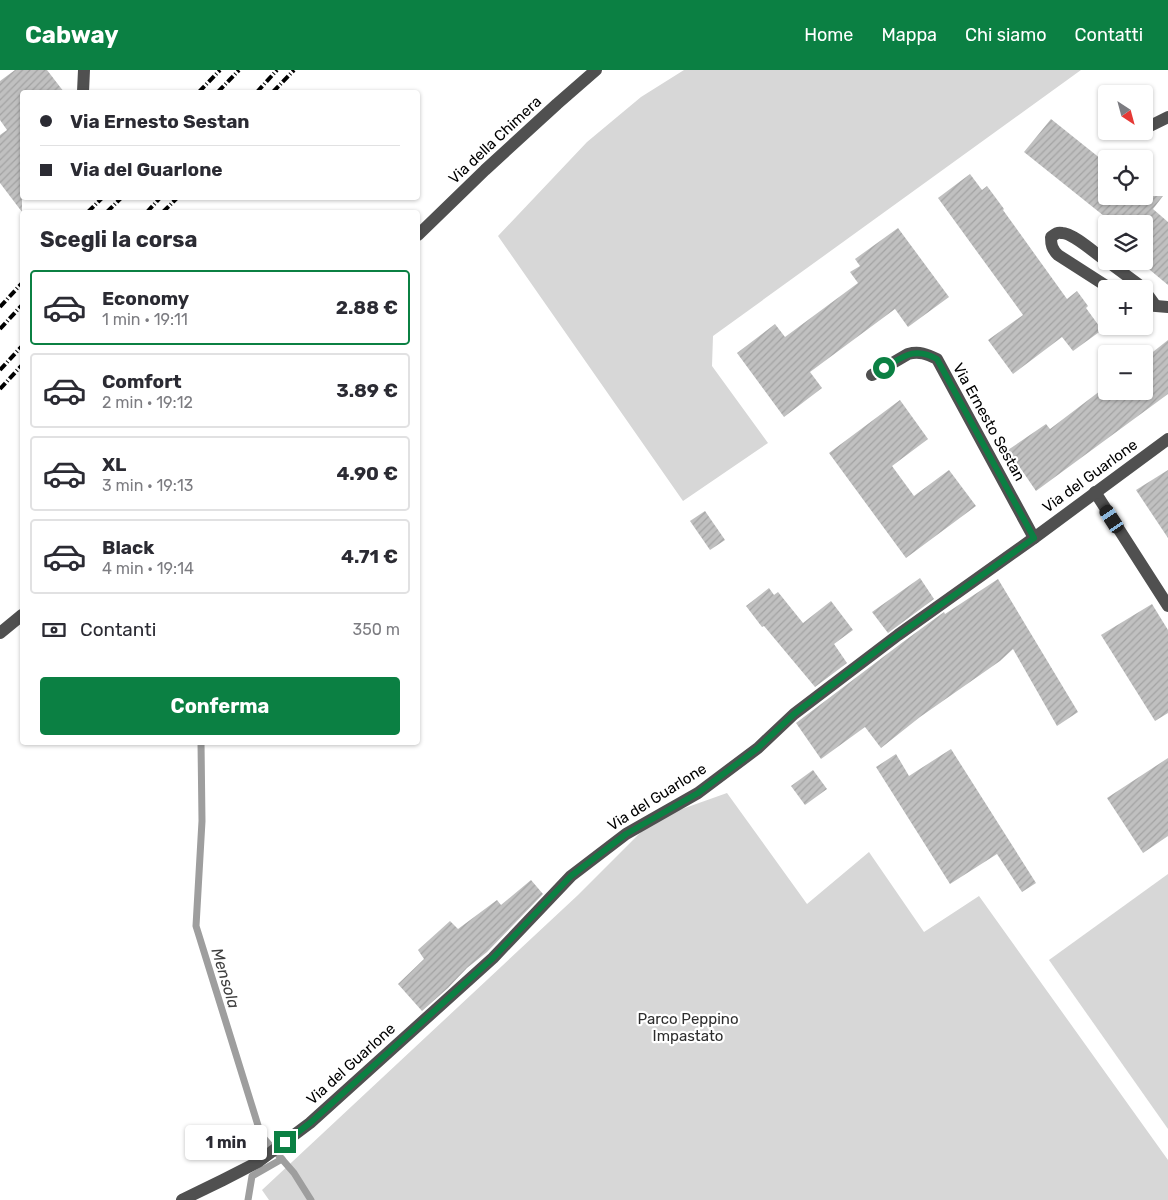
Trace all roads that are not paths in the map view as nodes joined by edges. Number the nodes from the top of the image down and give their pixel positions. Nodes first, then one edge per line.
1 (84, 70) edge
2 (596, 70) edge
3 (83, 90) edge
4 (1168, 117) edge
5 (1153, 124) edge
6 (420, 233) edge
7 (1098, 255) edge
8 (1120, 270) edge
9 (1134, 280) edge
10 (1098, 281) edge
11 (1153, 305) edge
12 (1168, 307) edge
13 (872, 375) dead end
14 (1168, 439) edge
15 (1095, 492) junction
16 (1034, 538) junction
17 (1168, 606) edge
18 (20, 617) edge
19 (0, 633) edge
20 (182, 1200) edge

1 - 3 street
2 - 6 street, Via della Chimera
4 - 5 street
7 - 10 street
8 - 9 street
11 - 12 street
13 - 16 street, Via Ernesto Sestan
14 - 15 street, Via del Guarlone
15 - 16 street, Via del Guarlone
15 - 17 street
16 - 20 street, Via del Guarlone
18 - 19 street

